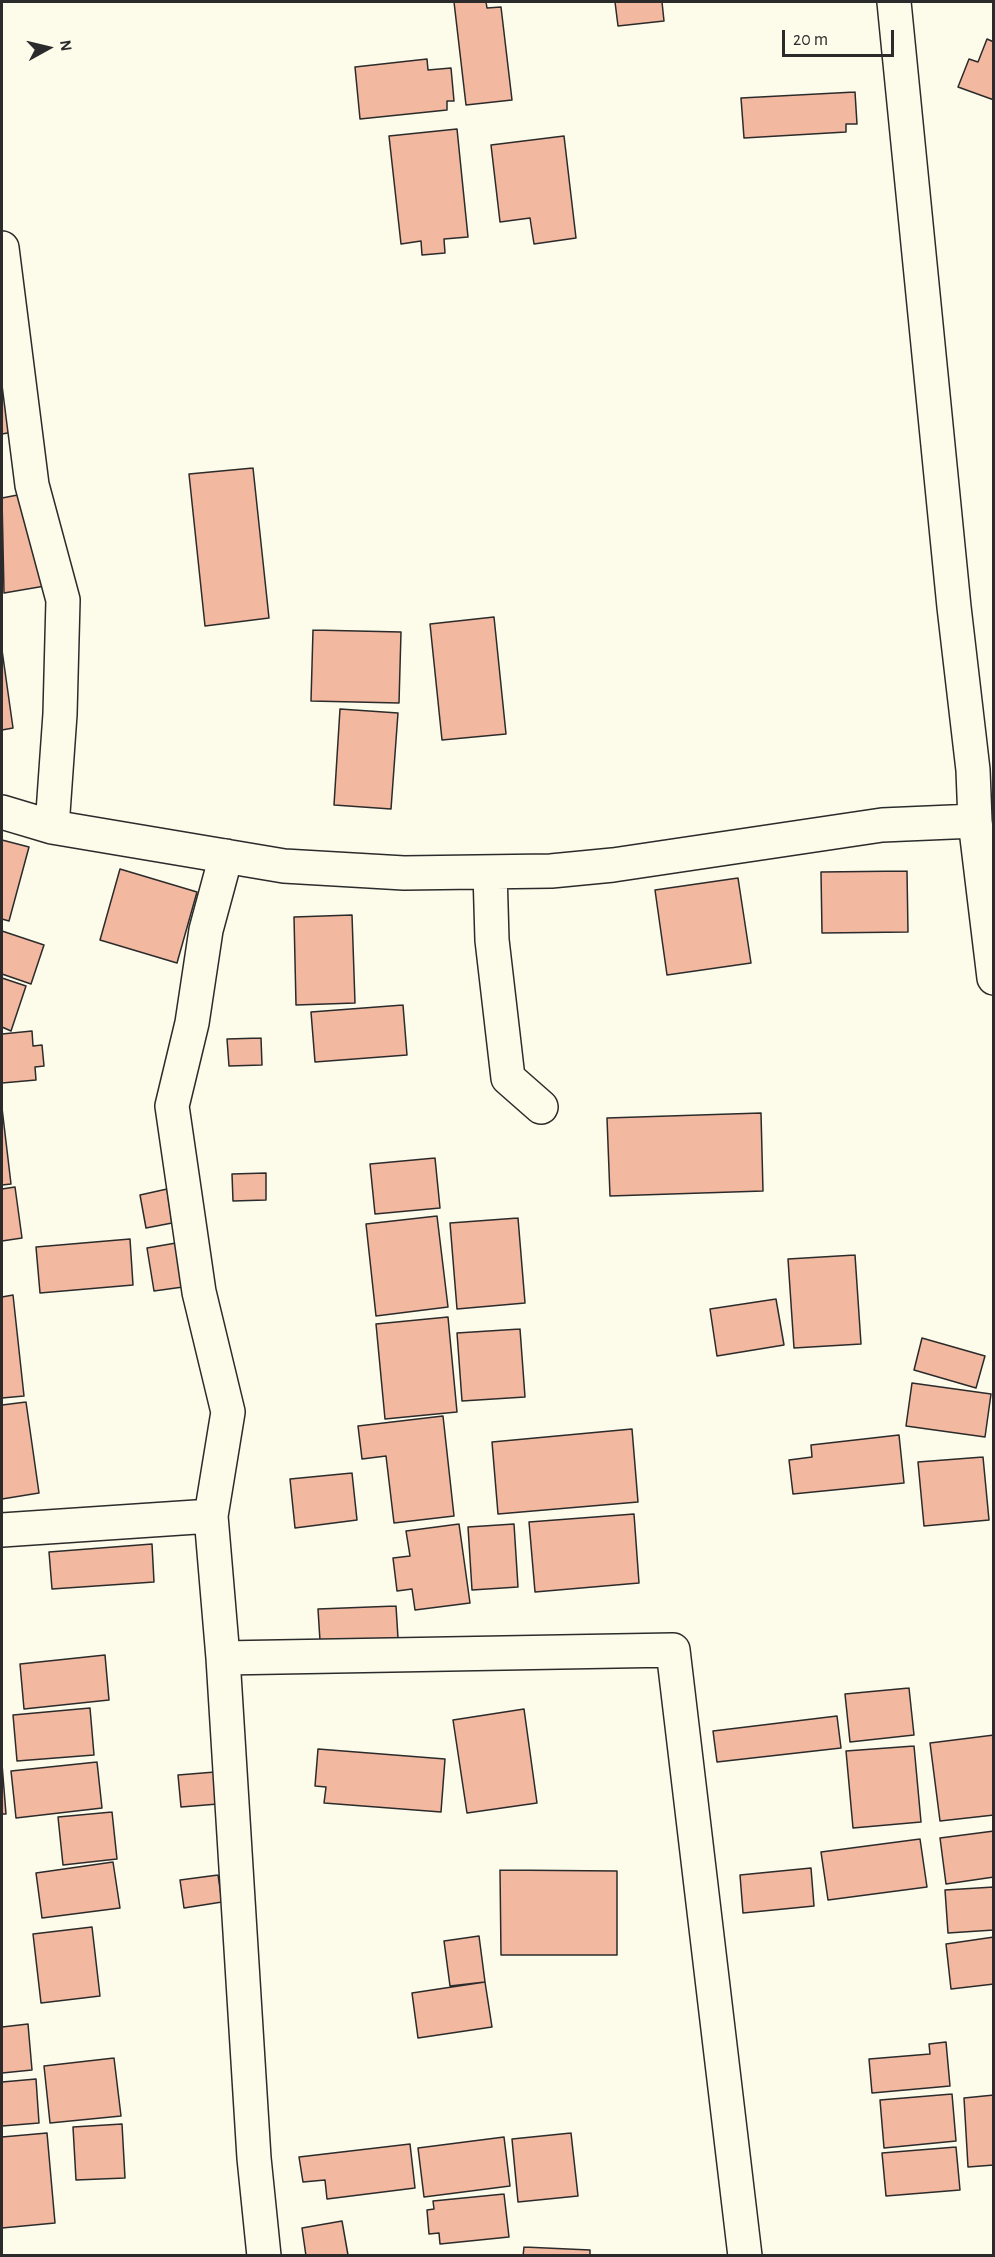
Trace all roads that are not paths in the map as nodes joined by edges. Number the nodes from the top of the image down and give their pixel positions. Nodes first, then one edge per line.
1 (894, 2) edge
2 (2, 248) edge
3 (2, 812) edge
4 (975, 821) junction
5 (52, 826) junction
6 (226, 856) junction
7 (490, 872) junction
8 (993, 978) edge
9 (541, 1107) dead end
10 (211, 1516) junction
11 (2, 1530) edge
12 (223, 1658) junction
13 (264, 2256) edge
14 (745, 2256) edge

1 - 4 street
2 - 5 street
3 - 5 street
4 - 7 street
4 - 8 street
5 - 6 street
6 - 7 street
6 - 10 street
7 - 9 street
10 - 11 street
10 - 12 street
12 - 13 street
12 - 14 street

